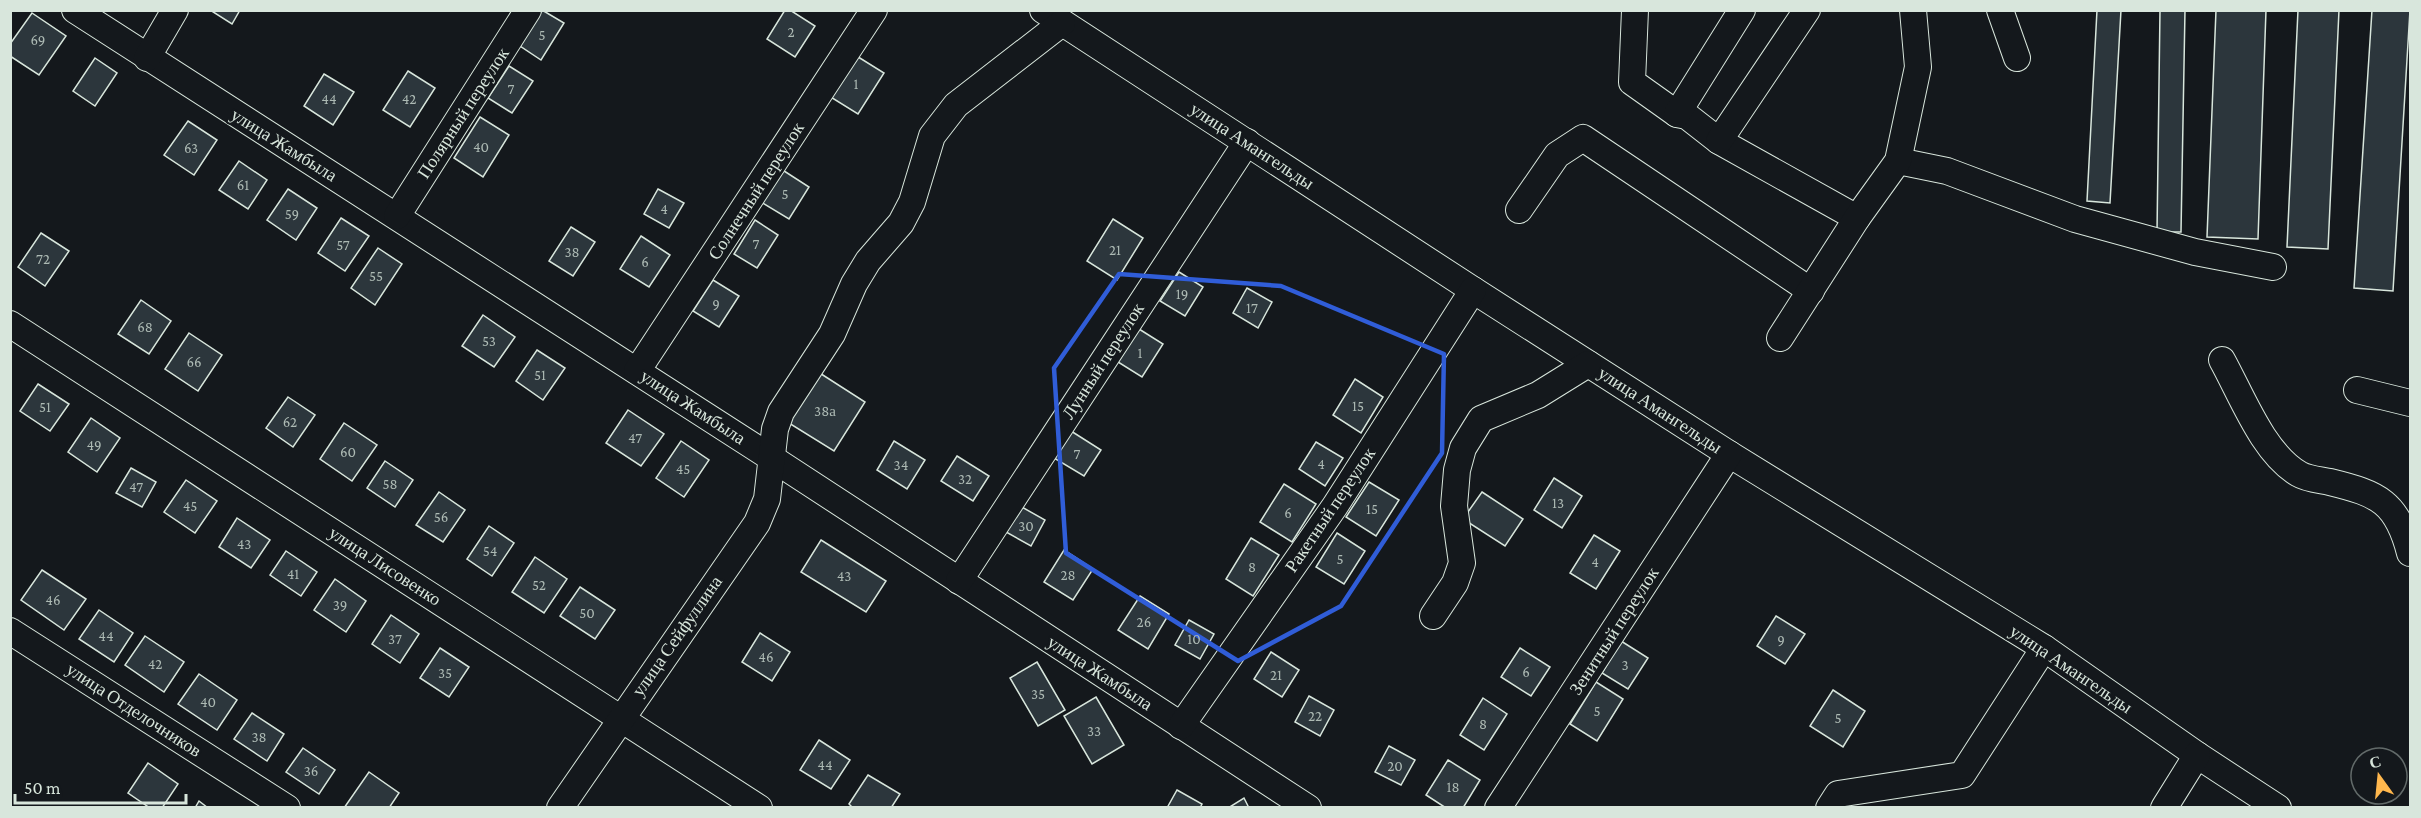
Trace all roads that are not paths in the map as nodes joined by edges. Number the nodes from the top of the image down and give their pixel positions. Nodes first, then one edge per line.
1 (75, 10) edge
2 (175, 10) edge
3 (528, 10) edge
4 (874, 10) edge
5 (1635, 10) edge
6 (1742, 10) edge
7 (1806, 10) edge
8 (1913, 10) edge
9 (2000, 10) edge
10 (1052, 17) edge
11 (147, 58) junction
12 (2017, 58) dead end
13 (1677, 114) junction
14 (1719, 141) junction
15 (1247, 142) junction
16 (1898, 161) junction
17 (1519, 210) dead end
18 (397, 216) junction
19 (1857, 218) junction
20 (2272, 267) dead end
21 (1473, 290) junction
22 (1811, 291) junction
23 (10, 324) edge
24 (1780, 338) dead end
25 (2222, 360) dead end
26 (1588, 364) junction
27 (637, 371) junction
28 (2357, 390) dead end
29 (2410, 403) edge
30 (1729, 454) junction
31 (770, 457) junction
32 (2410, 553) edge
33 (959, 581) junction
34 (1433, 616) dead end
35 (10, 631) edge
36 (2043, 648) junction
37 (620, 718) junction
38 (1181, 726) junction
39 (2197, 755) junction
40 (287, 807) edge
41 (560, 807) edge
42 (759, 807) edge
43 (1308, 807) edge
44 (1498, 807) edge
45 (1829, 807) edge
46 (2164, 807) edge
47 (2278, 807) edge

1 - 11 street, улица Жамбыла
2 - 11 street
3 - 18 street, Полярный переулок
4 - 27 street, Солнечный переулок
5 - 13 street
6 - 13 street
7 - 14 street
8 - 16 street
9 - 12 street
10 - 15 street, улица Амангельды
10 - 31 street, улица Сейфуллина
11 - 18 street, улица Жамбыла
13 - 14 street
14 - 19 street
15 - 21 street, улица Амангельды
15 - 33 street, Лунный переулок
16 - 19 street
16 - 20 street
17 - 22 street
18 - 27 street, улица Жамбыла
19 - 22 street
21 - 26 street, улица Амангельды
21 - 38 street, Ракетный переулок
22 - 24 street
23 - 37 street, улица Лисовенко
25 - 32 street
26 - 30 street, улица Амангельды
26 - 34 street
27 - 31 street, улица Жамбыла
28 - 29 street
30 - 36 street, улица Амангельды
30 - 44 street, Зенитный переулок
31 - 33 street, улица Жамбыла
31 - 37 street, улица Сейфуллина
33 - 38 street, улица Жамбыла
35 - 40 street, улица Отделочников
36 - 39 street, улица Амангельды
36 - 45 street
37 - 41 street, улица Сейфуллина
37 - 42 street, улица Лисовенко
38 - 43 street, улица Жамбыла
39 - 46 street
39 - 47 street, улица Амангельды

